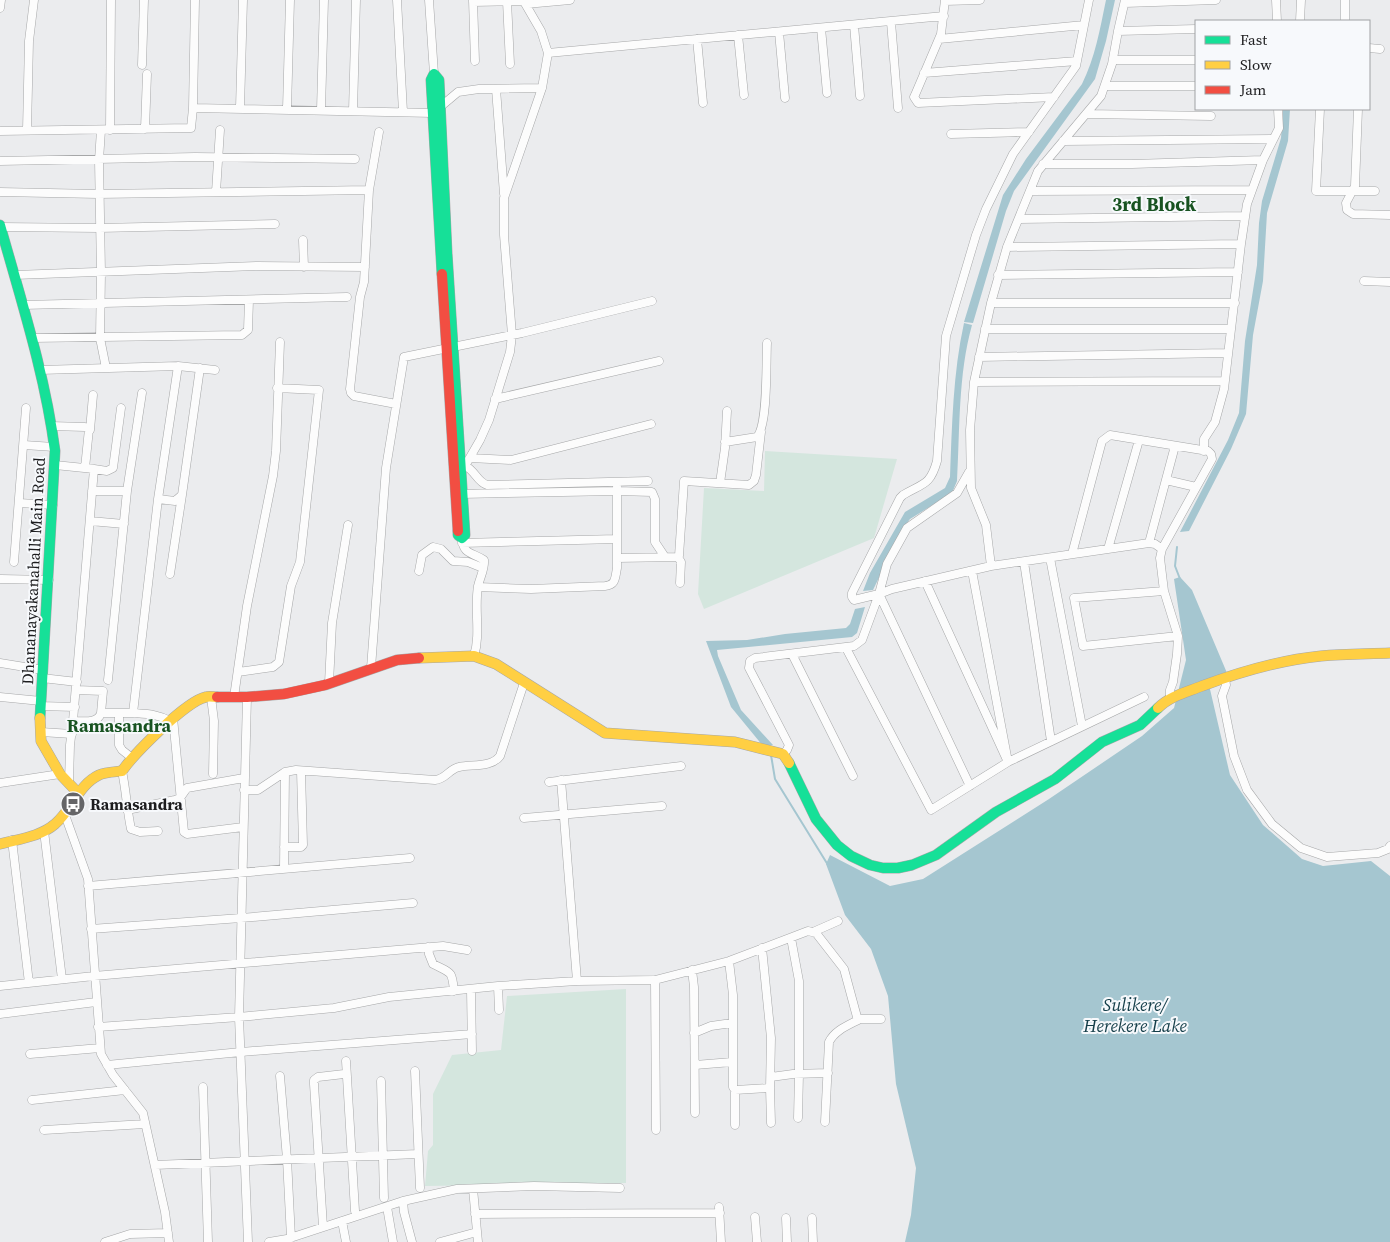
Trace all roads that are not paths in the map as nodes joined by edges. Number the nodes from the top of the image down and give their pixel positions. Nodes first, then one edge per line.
1 (1, 0) edge
2 (34, 0) edge
3 (112, 0) edge
4 (144, 0) edge
5 (195, 0) edge
6 (242, 0) edge
7 (290, 0) edge
8 (324, 0) edge
9 (356, 0) edge
10 (397, 0) edge
11 (428, 0) edge
12 (570, 0) edge
13 (980, 0) edge
14 (1088, 0) edge
15 (1216, 0) edge
16 (1276, 0) edge
17 (1300, 0) edge
18 (1345, 0) edge
19 (473, 1) edge
20 (507, 1) edge
21 (945, 1) edge
22 (1125, 1) edge
23 (524, 2) edge
24 (0, 8) edge
25 (944, 16) junction
26 (1277, 20) edge
27 (1300, 20) edge
28 (1345, 20) edge
29 (891, 22) junction
30 (854, 25) junction
31 (1084, 25) junction
32 (821, 28) junction
33 (1195, 29) edge
34 (1118, 31) junction
35 (779, 32) junction
36 (738, 35) junction
37 (697, 39) junction
38 (939, 39) junction
39 (1370, 48) edge
40 (1380, 49) dead end
41 (548, 53) junction
42 (1113, 60) junction
43 (1195, 60) edge
44 (475, 61) dead end
45 (1077, 61) junction
46 (510, 64) dead end
47 (142, 65) dead end
48 (147, 74) dead end
49 (434, 74) joint
50 (924, 74) junction
51 (1105, 86) junction
52 (1195, 86) edge
53 (542, 88) junction
54 (496, 89) junction
55 (827, 93) dead end
56 (744, 95) dead end
57 (860, 96) dead end
58 (1054, 97) junction
59 (785, 98) dead end
60 (703, 103) dead end
61 (193, 108) junction
62 (240, 108) junction
63 (898, 108) dead end
64 (287, 109) junction
65 (437, 109) junction
66 (322, 110) junction
67 (1278, 110) edge
68 (1320, 110) edge
69 (1358, 110) edge
70 (353, 111) junction
71 (404, 112) junction
72 (1086, 114) junction
73 (1211, 116) dead end
74 (145, 129) junction
75 (0, 130) edge
76 (27, 130) junction
77 (101, 130) junction
78 (110, 130) junction
79 (220, 130) dead end
80 (380, 132) dead end
81 (1029, 132) junction
82 (951, 134) dead end
83 (1273, 139) junction
84 (1063, 141) junction
85 (219, 158) junction
86 (354, 159) dead end
87 (99, 160) junction
88 (1263, 160) junction
89 (0, 161) edge
90 (1043, 164) junction
91 (1354, 189) junction
92 (369, 190) junction
93 (1252, 190) junction
94 (1030, 191) junction
95 (1375, 191) dead end
96 (0, 192) edge
97 (216, 192) junction
98 (98, 194) junction
99 (504, 198) junction
100 (1390, 215) edge
101 (1245, 216) junction
102 (1019, 219) junction
103 (275, 224) dead end
104 (0, 226) edge
105 (100, 228) junction
106 (303, 240) dead end
107 (1241, 244) junction
108 (1007, 246) junction
109 (304, 267) junction
110 (365, 267) junction
111 (1238, 272) junction
112 (101, 273) junction
113 (15, 275) junction
114 (998, 275) junction
115 (1364, 281) dead end
116 (1390, 282) edge
117 (347, 297) dead end
118 (249, 300) junction
119 (652, 301) dead end
120 (991, 303) junction
121 (1234, 303) junction
122 (101, 304) junction
123 (23, 306) junction
124 (985, 329) junction
125 (1231, 329) junction
126 (512, 335) junction
127 (32, 338) junction
128 (100, 338) junction
129 (280, 342) dead end
130 (767, 343) dead end
131 (450, 347) junction
132 (1228, 353) junction
133 (979, 357) junction
134 (659, 361) dead end
135 (178, 366) junction
136 (106, 368) junction
137 (200, 368) junction
138 (40, 370) junction
139 (215, 370) dead end
140 (1224, 380) junction
141 (974, 382) junction
142 (278, 388) junction
143 (142, 393) dead end
144 (93, 395) dead end
145 (496, 399) junction
146 (396, 404) junction
147 (26, 408) dead end
148 (122, 408) dead end
149 (727, 411) dead end
150 (651, 424) dead end
151 (51, 426) junction
152 (90, 430) junction
153 (761, 432) junction
154 (1140, 440) junction
155 (725, 442) junction
156 (24, 445) junction
157 (1175, 446) junction
158 (54, 447) junction
159 (1204, 451) junction
160 (470, 458) junction
161 (55, 465) junction
162 (463, 467) junction
163 (85, 468) junction
164 (94, 470) junction
165 (970, 470) junction
166 (1166, 480) junction
167 (617, 481) junction
168 (648, 481) dead end
169 (720, 483) junction
170 (1196, 487) junction
171 (92, 491) junction
172 (127, 491) junction
173 (617, 491) junction
174 (462, 494) junction
175 (182, 495) junction
176 (158, 500) junction
177 (19, 503) junction
178 (53, 505) junction
179 (90, 522) junction
180 (124, 524) junction
181 (348, 525) dead end
182 (616, 539) junction
183 (462, 541) junction
184 (1149, 543) junction
185 (1108, 549) junction
186 (1162, 549) junction
187 (1072, 554) junction
188 (664, 557) junction
189 (678, 557) junction
190 (617, 558) junction
191 (1050, 558) junction
192 (14, 562) dead end
193 (1024, 562) junction
194 (991, 566) junction
195 (483, 568) junction
196 (419, 571) dead end
197 (972, 571) junction
198 (170, 574) dead end
199 (1, 579) edge
200 (49, 580) junction
201 (925, 581) junction
202 (680, 584) dead end
203 (478, 587) junction
204 (1164, 591) junction
205 (878, 594) junction
206 (1178, 636) junction
207 (846, 648) junction
208 (1390, 653) edge
209 (792, 654) junction
210 (474, 656) junction
211 (0, 664) edge
212 (371, 668) junction
213 (238, 672) junction
214 (43, 674) junction
215 (1223, 679) junction
216 (108, 680) dead end
217 (524, 682) junction
218 (329, 683) junction
219 (76, 686) junction
220 (0, 697) edge
221 (211, 697) junction
222 (234, 697) junction
223 (247, 697) junction
224 (1144, 697) dead end
225 (1172, 697) junction
226 (41, 704) junction
227 (75, 707) junction
228 (120, 712) junction
229 (101, 713) junction
230 (133, 713) junction
231 (172, 719) junction
232 (74, 721) junction
233 (1082, 726) junction
234 (41, 732) junction
235 (72, 734) junction
236 (1051, 741) junction
237 (779, 752) junction
238 (132, 758) junction
239 (1008, 762) junction
240 (681, 766) dead end
241 (122, 771) junction
242 (301, 771) junction
243 (285, 772) junction
244 (60, 774) junction
245 (213, 774) dead end
246 (853, 776) dead end
247 (244, 778) junction
248 (561, 780) junction
249 (549, 782) dead end
250 (0, 783) edge
251 (69, 783) junction
252 (970, 786) junction
253 (244, 790) junction
254 (78, 793) junction
255 (180, 798) junction
256 (662, 806) dead end
257 (127, 810) junction
258 (65, 815) junction
259 (564, 815) junction
260 (524, 818) dead end
261 (243, 827) junction
262 (44, 831) junction
263 (158, 831) dead end
264 (12, 840) junction
265 (0, 844) edge
266 (1390, 846) edge
267 (284, 847) junction
268 (410, 858) dead end
269 (284, 868) junction
270 (242, 872) junction
271 (88, 886) junction
272 (413, 903) dead end
273 (241, 918) junction
274 (838, 921) dead end
275 (91, 929) junction
276 (813, 932) junction
277 (791, 938) junction
278 (428, 947) junction
279 (762, 948) junction
280 (467, 950) dead end
281 (730, 961) junction
282 (240, 964) junction
283 (692, 970) junction
284 (94, 976) junction
285 (62, 979) junction
286 (654, 980) junction
287 (577, 981) junction
288 (29, 983) junction
289 (0, 986) edge
290 (498, 986) junction
291 (471, 990) junction
292 (454, 991) junction
293 (96, 1002) junction
294 (499, 1010) dead end
295 (0, 1014) edge
296 (239, 1017) junction
297 (860, 1019) junction
298 (881, 1019) dead end
299 (732, 1024) junction
300 (98, 1026) junction
301 (694, 1033) junction
302 (472, 1034) junction
303 (100, 1048) junction
304 (472, 1051) dead end
305 (241, 1052) junction
306 (30, 1054) dead end
307 (346, 1061) dead end
308 (732, 1062) junction
309 (107, 1065) junction
310 (695, 1065) junction
311 (415, 1071) dead end
312 (828, 1073) junction
313 (800, 1074) junction
314 (280, 1076) dead end
315 (347, 1077) junction
316 (771, 1077) junction
317 (381, 1080) dead end
318 (203, 1088) dead end
319 (770, 1088) junction
320 (125, 1090) junction
321 (735, 1090) junction
322 (32, 1100) dead end
323 (695, 1113) dead end
324 (798, 1118) dead end
325 (825, 1122) dead end
326 (771, 1123) dead end
327 (145, 1124) junction
328 (735, 1125) dead end
329 (44, 1130) dead end
330 (656, 1130) dead end
331 (418, 1154) junction
332 (383, 1155) junction
333 (352, 1156) junction
334 (287, 1158) junction
335 (319, 1158) junction
336 (245, 1160) junction
337 (206, 1162) junction
338 (154, 1165) junction
339 (420, 1188) dead end
340 (620, 1188) dead end
341 (473, 1189) junction
342 (384, 1198) dead end
343 (403, 1201) junction
344 (387, 1207) junction
345 (355, 1211) dead end
346 (475, 1214) junction
347 (755, 1217) dead end
348 (786, 1218) dead end
349 (812, 1218) dead end
350 (342, 1221) junction
351 (323, 1227) junction
352 (477, 1232) junction
353 (134, 1233) junction
354 (168, 1233) junction
355 (289, 1240) edge
356 (105, 1242) edge
357 (135, 1242) edge
358 (168, 1242) edge
359 (208, 1242) edge
360 (248, 1242) edge
361 (269, 1242) edge
362 (346, 1242) edge
363 (393, 1242) edge
364 (412, 1242) edge
365 (440, 1242) edge
366 (478, 1242) edge
367 (722, 1242) edge
368 (757, 1242) edge
369 (787, 1242) edge
370 (813, 1242) edge

1 - 24 street
2 - 76 street
3 - 78 street
4 - 47 street
5 - 61 street
6 - 62 street
7 - 64 street
8 - 66 street
9 - 70 street
10 - 71 street
11 - 49 street
12 - 23 street
13 - 21 street
14 - 31 street
15 - 22 street
16 - 26 street
17 - 27 street
18 - 28 street
19 - 20 street
19 - 44 street
20 - 23 street
20 - 46 street
21 - 25 street
22 - 34 street
23 - 41 street
25 - 29 street
25 - 38 street
29 - 30 street
29 - 63 street
30 - 32 street
30 - 57 street
31 - 38 street
31 - 45 street
32 - 35 street
32 - 55 street
33 - 34 street
34 - 42 street
35 - 36 street
35 - 59 street
36 - 37 street
36 - 56 street
37 - 41 street
37 - 60 street
38 - 50 street
39 - 40 street
41 - 53 street
42 - 43 street
42 - 51 street
45 - 50 street
45 - 58 street
48 - 74 street
49 - 65 street
50 - 58 street
51 - 52 street
51 - 72 street
53 - 54 street
53 - 99 street
54 - 65 street
54 - 99 street
58 - 81 street
61 - 62 street
61 - 74 street
62 - 64 street
64 - 66 street
65 - 71 street
65 - 131 street
66 - 70 street
67 - 83 street
68 - 91 street
69 - 91 street
70 - 71 street
72 - 73 street
72 - 84 street
74 - 78 street
75 - 76 street
76 - 77 street
77 - 78 street
77 - 87 street
79 - 85 street
80 - 92 street
81 - 82 street
81 - 205 street
83 - 84 street
83 - 88 street
84 - 90 street
85 - 86 street
85 - 87 street
85 - 97 street
87 - 89 street
87 - 98 street
88 - 90 street
88 - 93 street
90 - 94 street
91 - 95 street
91 - 100 street
92 - 97 street
92 - 110 street
93 - 94 street
93 - 101 street
94 - 102 street
96 - 98 street
97 - 98 street
98 - 105 street
99 - 126 street
101 - 102 street
101 - 107 street
102 - 108 street
103 - 105 street
104 - 105 street
104 - 113 street, Dhananayakanahalli Main Road
105 - 112 street
106 - 109 street
107 - 108 street
107 - 111 street
108 - 114 street
109 - 110 street
109 - 112 street
110 - 146 street
111 - 114 street
111 - 121 street
112 - 113 street
112 - 122 street
113 - 123 street, Dhananayakanahalli Main Road
114 - 120 street
115 - 116 street
117 - 118 street
118 - 122 street
118 - 128 street
119 - 126 street
120 - 121 street
120 - 124 street
121 - 125 street
122 - 123 street
122 - 128 street
123 - 127 street, Dhananayakanahalli Main Road
124 - 125 street
124 - 133 street
125 - 132 street
126 - 131 street
126 - 145 street
127 - 128 street
127 - 138 street, Dhananayakanahalli Main Road
128 - 136 street
129 - 142 street
130 - 153 street
131 - 146 street
131 - 162 street
131 - 183 street
132 - 133 street
132 - 140 street
133 - 141 street
134 - 145 street
135 - 136 street
135 - 137 street
135 - 176 street
136 - 138 street
137 - 139 street
137 - 175 street
138 - 151 street, Dhananayakanahalli Main Road
140 - 141 street
140 - 159 street
141 - 165 street
142 - 213 street
142 - 213 street
143 - 172 street
144 - 152 street
145 - 160 street
146 - 212 street
147 - 156 street
148 - 164 street
149 - 155 street
150 - 160 street
151 - 152 street
151 - 158 street, Dhananayakanahalli Main Road
152 - 163 street
153 - 155 street
153 - 169 street
154 - 157 street
154 - 185 street
154 - 187 street
155 - 169 street
156 - 158 street
156 - 177 street
157 - 159 street
157 - 166 street
158 - 161 street, Dhananayakanahalli Main Road
159 - 170 street
160 - 162 street
161 - 163 street
161 - 178 street, Dhananayakanahalli Main Road
162 - 167 street
162 - 174 street
163 - 164 street
164 - 171 street
165 - 194 street
165 - 205 street
166 - 170 street
166 - 184 street
167 - 168 street
167 - 173 street
169 - 189 street
170 - 186 street
171 - 172 street
171 - 179 street
172 - 180 street
173 - 174 street
173 - 182 street
173 - 188 street
174 - 183 street
175 - 176 street
175 - 198 street
176 - 230 street
177 - 178 street
177 - 192 street
178 - 200 street, Dhananayakanahalli Main Road
179 - 180 street
179 - 219 street
180 - 216 street
181 - 218 street
182 - 183 street
182 - 190 street
183 - 195 street
184 - 185 street
184 - 186 street
185 - 187 street
186 - 204 street
187 - 191 street
188 - 189 street
188 - 190 street
189 - 202 street
190 - 203 street
191 - 193 street
191 - 233 street
193 - 194 street
193 - 236 street
194 - 197 street
195 - 196 street
195 - 203 street
197 - 201 street
197 - 239 street
199 - 200 street
200 - 214 street, Dhananayakanahalli Main Road
201 - 205 street
201 - 239 street
203 - 210 street
204 - 206 street
204 - 206 street
205 - 207 street
205 - 252 street
206 - 225 street
207 - 209 street
207 - 252 street
208 - 215 street
209 - 237 street
209 - 246 street
210 - 212 street
210 - 217 street
211 - 214 street
212 - 218 street
213 - 222 street
214 - 219 street
214 - 226 street, Dhananayakanahalli Main Road
215 - 225 street
215 - 266 street
217 - 237 street
217 - 242 street
218 - 223 street
219 - 227 street
219 - 229 street
220 - 226 street
221 - 222 street
221 - 231 street
221 - 245 street
222 - 223 street
223 - 247 street
224 - 233 street
225 - 237 street
226 - 227 street
226 - 234 street, Dhananayakanahalli Main Road
227 - 232 street
228 - 229 street
228 - 230 street
228 - 238 street
229 - 232 street
230 - 231 street
231 - 238 street
231 - 255 street
232 - 235 street
233 - 236 street
234 - 235 street
234 - 244 street, Dhananayakanahalli Main Road
235 - 251 street
236 - 239 street
238 - 241 street
239 - 252 street
240 - 248 street
241 - 254 street
241 - 257 street
242 - 243 street
242 - 267 street
243 - 253 street
243 - 267 street
244 - 250 street
244 - 251 street, Dhananayakanahalli Main Road
247 - 253 street
247 - 255 street
248 - 249 street
248 - 259 street
251 - 254 street, Dhananayakanahalli Main Road
253 - 261 street
254 - 258 street
255 - 257 street
255 - 261 street
256 - 259 street
257 - 263 street
258 - 262 street
258 - 271 street
259 - 260 street
259 - 287 street
261 - 270 street
262 - 264 street
262 - 285 street
264 - 265 street
264 - 288 street
267 - 269 street
268 - 269 street
269 - 270 street
270 - 271 street
270 - 273 street
271 - 275 street
272 - 273 street
273 - 275 street
273 - 282 street
274 - 276 street
275 - 284 street
276 - 277 street
276 - 297 street
277 - 279 street
277 - 313 street
278 - 280 street
278 - 282 street
278 - 292 street
279 - 281 street
279 - 316 street
281 - 283 street
281 - 299 street
282 - 284 street
282 - 296 street
283 - 286 street
283 - 301 street
284 - 285 street
284 - 293 street
285 - 288 street
286 - 287 street
286 - 330 street
287 - 290 street
288 - 289 street
290 - 291 street
290 - 294 street
291 - 292 street
291 - 302 street
292 - 296 street
293 - 295 street
293 - 300 street
296 - 300 street
296 - 305 street
297 - 298 street
297 - 312 street
299 - 301 street
299 - 308 street
300 - 303 street
301 - 310 street
302 - 304 street
302 - 305 street
303 - 306 street
303 - 309 street
305 - 309 street
305 - 336 street
307 - 315 street
308 - 310 street
308 - 321 street
309 - 320 street
310 - 323 street
311 - 331 street
312 - 313 street
312 - 325 street
313 - 316 street
313 - 324 street
314 - 334 street
315 - 333 street
315 - 335 street
316 - 319 street
317 - 332 street
318 - 337 street
319 - 321 street
319 - 326 street
320 - 322 street
320 - 327 street
321 - 328 street
327 - 329 street
327 - 338 street
331 - 332 street
331 - 339 street
332 - 333 street
332 - 342 street
333 - 335 street
333 - 345 street
334 - 335 street
334 - 336 street
334 - 355 street
335 - 351 street
336 - 337 street
336 - 360 street
337 - 338 street
337 - 359 street
338 - 354 street
340 - 341 street
341 - 343 street
341 - 346 street
343 - 344 street
343 - 364 street
344 - 350 street
344 - 363 street
346 - 352 street
346 - 367 street
347 - 368 street
348 - 369 street
349 - 370 street
350 - 351 street
350 - 362 street
351 - 355 street
352 - 365 street
352 - 366 street
353 - 354 street
353 - 356 street
353 - 357 street
354 - 358 street
355 - 361 street

